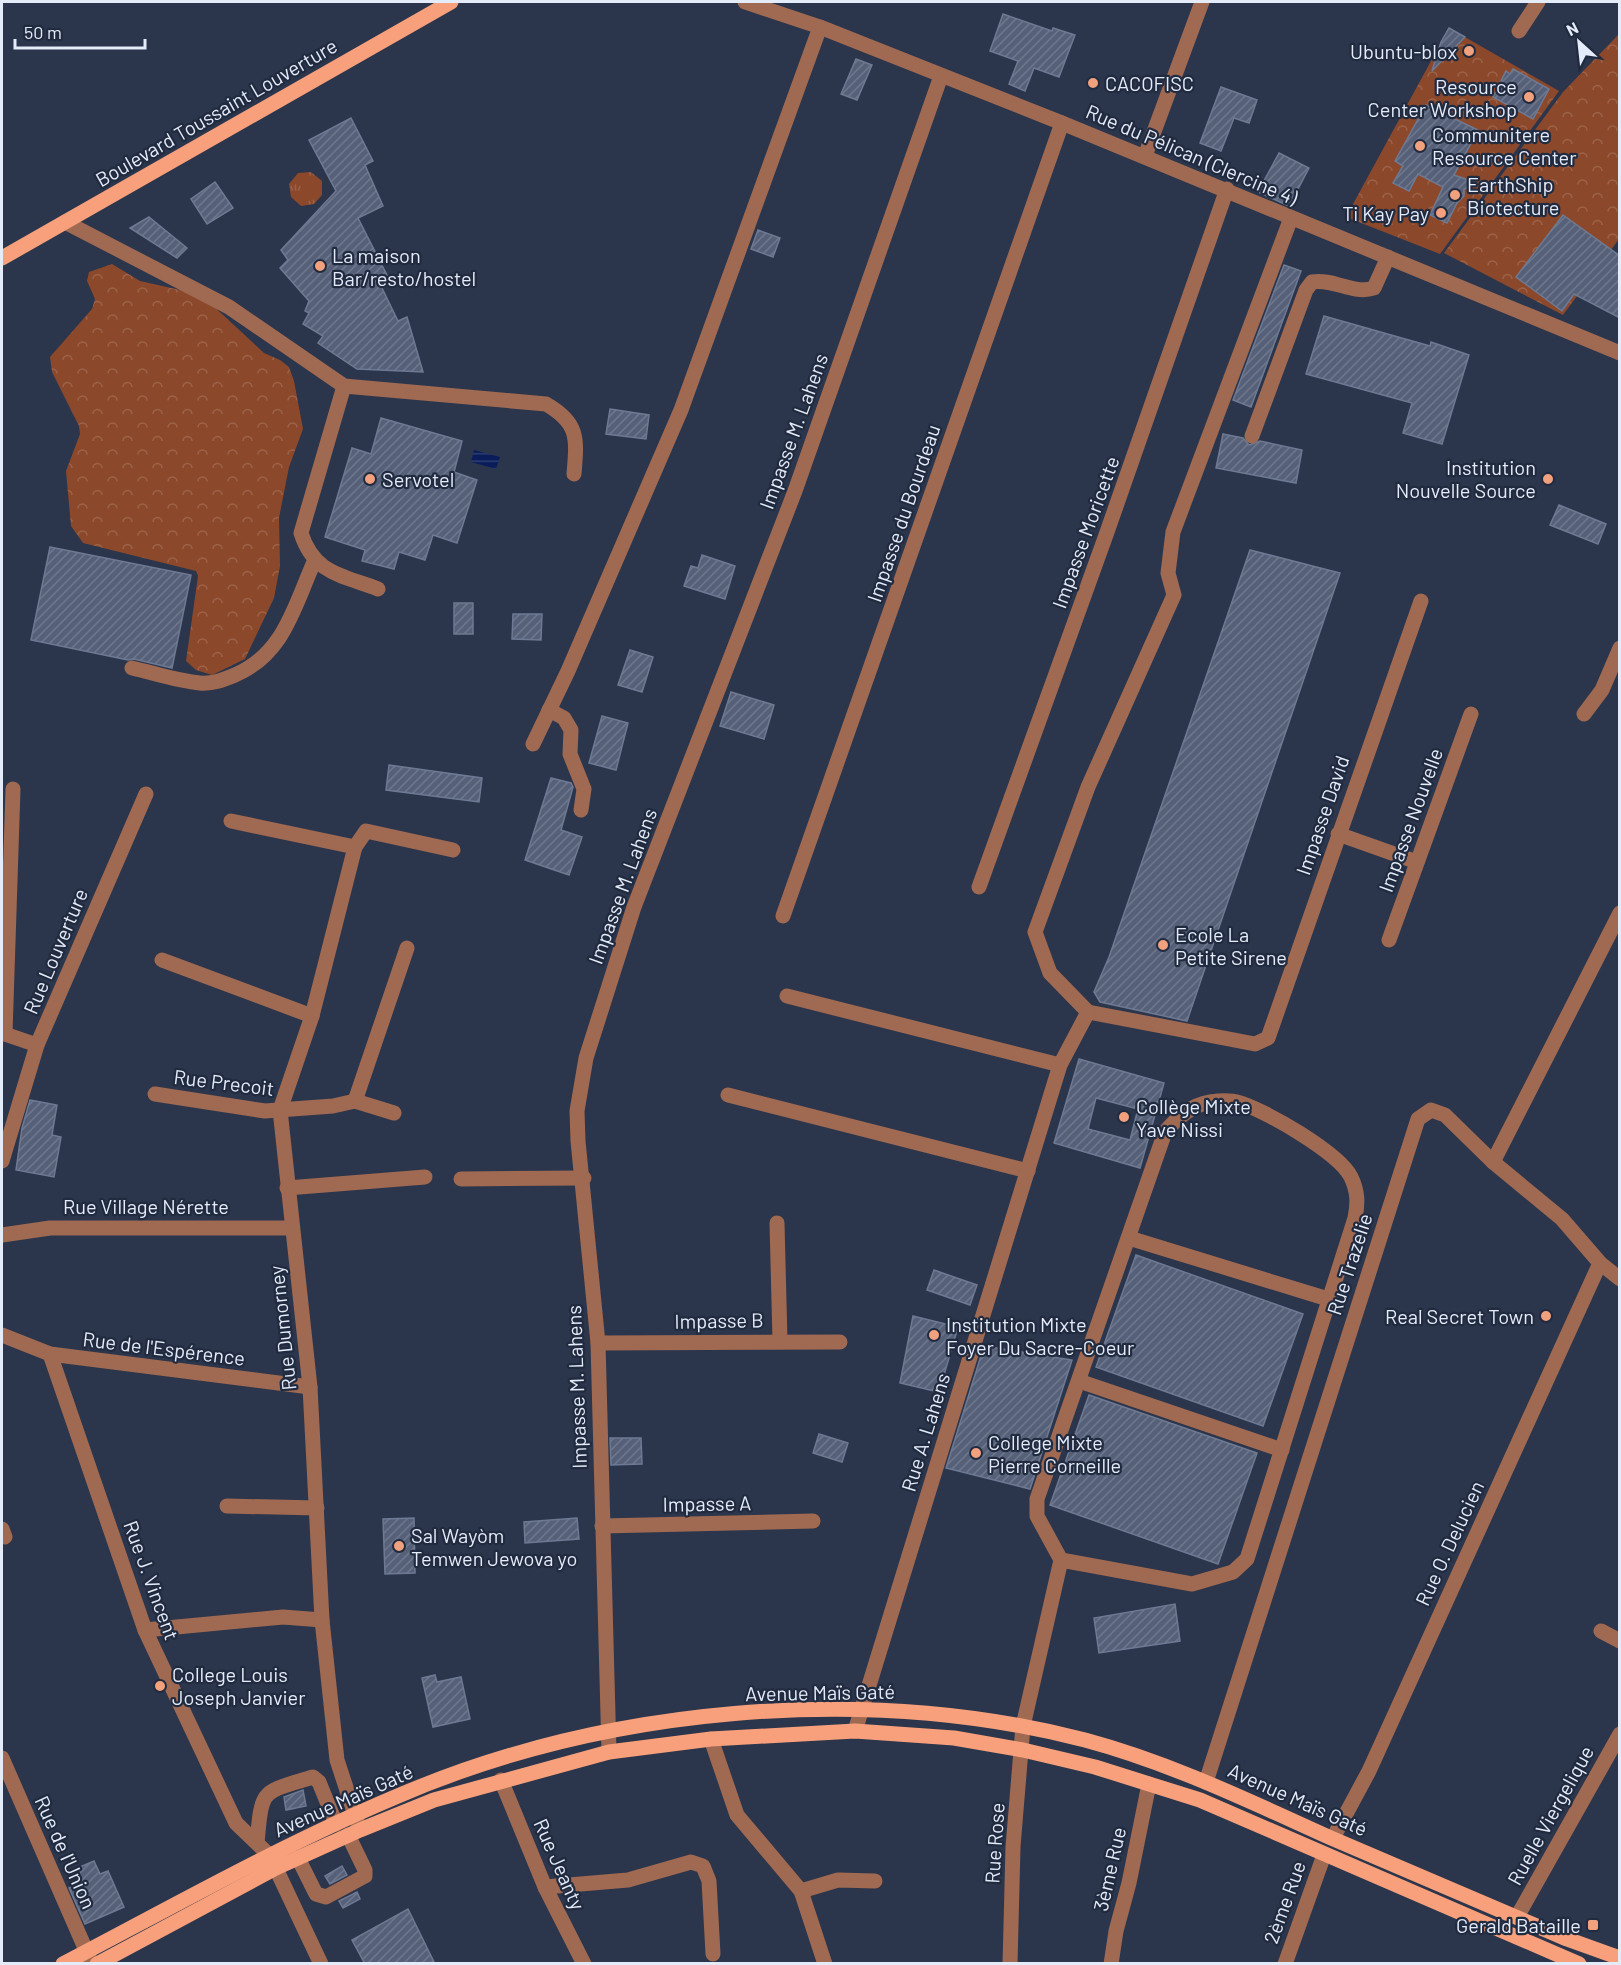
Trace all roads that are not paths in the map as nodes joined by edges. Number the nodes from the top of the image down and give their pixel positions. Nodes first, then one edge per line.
1 (451, 2) edge
2 (745, 2) edge
3 (1202, 2) edge
4 (1538, 2) edge
5 (820, 27) junction
6 (1519, 31) dead end
7 (941, 76) junction
8 (1062, 123) junction
9 (1145, 156) junction
10 (1227, 189) junction
11 (1291, 218) junction
12 (65, 222) junction
13 (1388, 257) junction
14 (2, 258) edge
15 (1620, 353) edge
16 (344, 386) junction
17 (1252, 436) dead end
18 (574, 474) dead end
19 (314, 562) junction
20 (378, 589) dead end
21 (1421, 601) dead end
22 (1620, 648) edge
23 (132, 668) dead end
24 (549, 710) junction
25 (1471, 714) dead end
26 (1584, 714) dead end
27 (533, 744) dead end
28 (13, 789) dead end
29 (146, 795) dead end
30 (581, 810) dead end
31 (231, 820) dead end
32 (1338, 834) junction
33 (355, 846) junction
34 (453, 850) dead end
35 (1417, 862) junction
36 (979, 887) dead end
37 (5, 912) edge
38 (1620, 913) edge
39 (783, 916) dead end
40 (1389, 940) dead end
41 (407, 948) dead end
42 (162, 960) dead end
43 (787, 996) dead end
44 (1088, 1012) junction
45 (312, 1016) junction
46 (3, 1034) edge
47 (37, 1045) junction
48 (1060, 1065) junction
49 (154, 1094) dead end
50 (729, 1095) dead end
51 (355, 1101) junction
52 (280, 1110) junction
53 (394, 1113) dead end
54 (2, 1161) edge
55 (1493, 1162) junction
56 (1028, 1172) junction
57 (425, 1177) dead end
58 (584, 1178) junction
59 (461, 1179) dead end
60 (287, 1188) junction
61 (777, 1223) dead end
62 (292, 1228) junction
63 (2, 1235) edge
64 (1129, 1238) junction
65 (1600, 1263) junction
66 (1620, 1280) edge
67 (1328, 1299) junction
68 (2, 1335) edge
69 (780, 1341) junction
70 (840, 1342) dead end
71 (598, 1343) junction
72 (50, 1354) junction
73 (1079, 1382) junction
74 (309, 1387) junction
75 (1282, 1450) junction
76 (227, 1506) dead end
77 (316, 1508) junction
78 (813, 1521) dead end
79 (602, 1526) junction
80 (1061, 1560) junction
81 (322, 1620) junction
82 (145, 1630) junction
83 (1601, 1631) dead end
84 (1620, 1641) edge
85 (862, 1708) junction
86 (1023, 1726) junction
87 (609, 1731) junction
88 (855, 1731) junction
89 (1620, 1734) edge
90 (711, 1739) junction
91 (1023, 1749) junction
92 (609, 1752) junction
93 (2, 1758) edge
94 (501, 1780) junction
95 (1206, 1782) junction
96 (1149, 1784) junction
97 (336, 1824) junction
98 (354, 1827) junction
99 (1333, 1838) junction
100 (257, 1843) junction
101 (1324, 1855) junction
102 (298, 1858) junction
103 (273, 1862) junction
104 (875, 1881) dead end
105 (545, 1887) junction
106 (801, 1891) junction
107 (1517, 1917) junction
108 (713, 1954) dead end
109 (1620, 1958) edge
110 (92, 1959) edge
111 (63, 1964) edge
112 (321, 1964) edge
113 (584, 1964) edge
114 (825, 1964) edge
115 (1010, 1964) edge
116 (1111, 1964) edge
117 (1285, 1964) edge
118 (1579, 1964) edge

1 - 12 main road, Boulevard Toussaint Louverture
2 - 5 street, Rue du Pélican (Clercine 4)
3 - 9 street
4 - 6 street
5 - 7 street, Rue du Pélican (Clercine 4)
5 - 24 street
7 - 8 street, Rue du Pélican (Clercine 4)
7 - 58 street, Impasse M. Lahens
8 - 9 street, Rue du Pélican (Clercine 4)
8 - 39 street, Impasse du Bourdeau
9 - 10 street, Rue du Pélican (Clercine 4)
10 - 11 street, Rue du Pélican (Clercine 4)
10 - 36 street, Impasse Moricette
11 - 13 street, Rue du Pélican (Clercine 4)
11 - 44 street
12 - 14 main road, Boulevard Toussaint Louverture
12 - 16 street
13 - 15 street, Rue du Pélican (Clercine 4)
13 - 17 street
16 - 18 street
16 - 19 street
19 - 20 street
19 - 23 street
21 - 32 street, Impasse David
22 - 26 street
24 - 27 street
24 - 30 street
25 - 35 street, Impasse Nouvelle
28 - 37 street
29 - 47 street, Rue Louverture
31 - 33 street
32 - 35 street
32 - 44 street, Impasse David
33 - 34 street, Rue Dumorney
33 - 45 street, Rue Dumorney
35 - 40 street, Impasse Nouvelle
37 - 46 street
38 - 55 street
41 - 51 street
42 - 45 street
43 - 48 street
44 - 48 street, Rue A. Lahens
45 - 52 street, Rue Dumorney
46 - 47 street
47 - 54 street, Rue Louverture
48 - 56 street, Rue A. Lahens
49 - 52 street, Rue Precoit
50 - 56 street
51 - 52 street, Rue Precoit
51 - 53 street, Rue Precoit
52 - 60 street, Rue Dumorney
55 - 65 street
55 - 95 street, Rue Trazelie
56 - 85 street, Rue A. Lahens
57 - 60 street
58 - 59 street
58 - 71 street, Impasse M. Lahens
60 - 62 street, Rue Dumorney
61 - 69 street
62 - 63 street, Rue Village Nérette
62 - 74 street, Rue Dumorney
64 - 67 street
64 - 67 street
64 - 73 street
65 - 66 street
65 - 99 street, Rue O. Delucien
67 - 75 street
68 - 72 street, Rue de l'Espérence
69 - 70 street, Impasse B
69 - 71 street, Impasse B
71 - 79 street, Impasse M. Lahens
72 - 74 street, Rue de l'Espérence
72 - 82 street, Rue J. Vincent
73 - 75 street
73 - 80 street
74 - 77 street, Rue Dumorney
75 - 80 street
76 - 77 street
77 - 81 street, Rue Dumorney
78 - 79 street, Impasse A
79 - 87 street, Impasse M. Lahens
80 - 86 street, Rue Rose
81 - 82 street
81 - 98 street, Rue Dumorney
82 - 100 street, Rue J. Vincent
83 - 84 street
85 - 86 main road, Avenue Maïs Gaté
85 - 87 main road, Avenue Maïs Gaté
85 - 88 street, Rue A. Lahens
86 - 91 street, Rue Rose
86 - 95 main road, Avenue Maïs Gaté
87 - 92 street, Impasse M. Lahens
87 - 98 main road, Avenue Maïs Gaté
88 - 90 main road, Avenue Maïs Gaté
88 - 91 main road, Avenue Maïs Gaté
89 - 107 street, Ruelle Viergelique
90 - 92 main road, Avenue Maïs Gaté
90 - 106 street
91 - 96 main road, Avenue Maïs Gaté
91 - 115 street, Rue Rose
92 - 94 main road, Avenue Maïs Gaté
93 - 110 street, Rue de l'Union
94 - 98 main road, Avenue Maïs Gaté
94 - 105 street, Rue Jeanty
95 - 99 main road, Avenue Maïs Gaté
96 - 101 main road, Avenue Maïs Gaté
96 - 116 street, 3ème Rue
97 - 98 main road, Avenue Maïs Gaté
97 - 100 street
97 - 103 main road, Avenue Maïs Gaté
98 - 102 main road, Avenue Maïs Gaté
98 - 102 street, Rue Dumorney
99 - 107 main road, Avenue Maïs Gaté
100 - 103 street, Rue J. Vincent
101 - 117 street, 2ème Rue
101 - 118 main road, Avenue Maïs Gaté
102 - 103 main road, Avenue Maïs Gaté
103 - 110 main road, Avenue Maïs Gaté
103 - 112 street, Rue J. Vincent
104 - 106 street
105 - 108 street
105 - 113 street, Rue Jeanty
106 - 114 street
107 - 109 main road, Avenue Maïs Gaté
110 - 111 main road, Avenue Maïs Gaté

